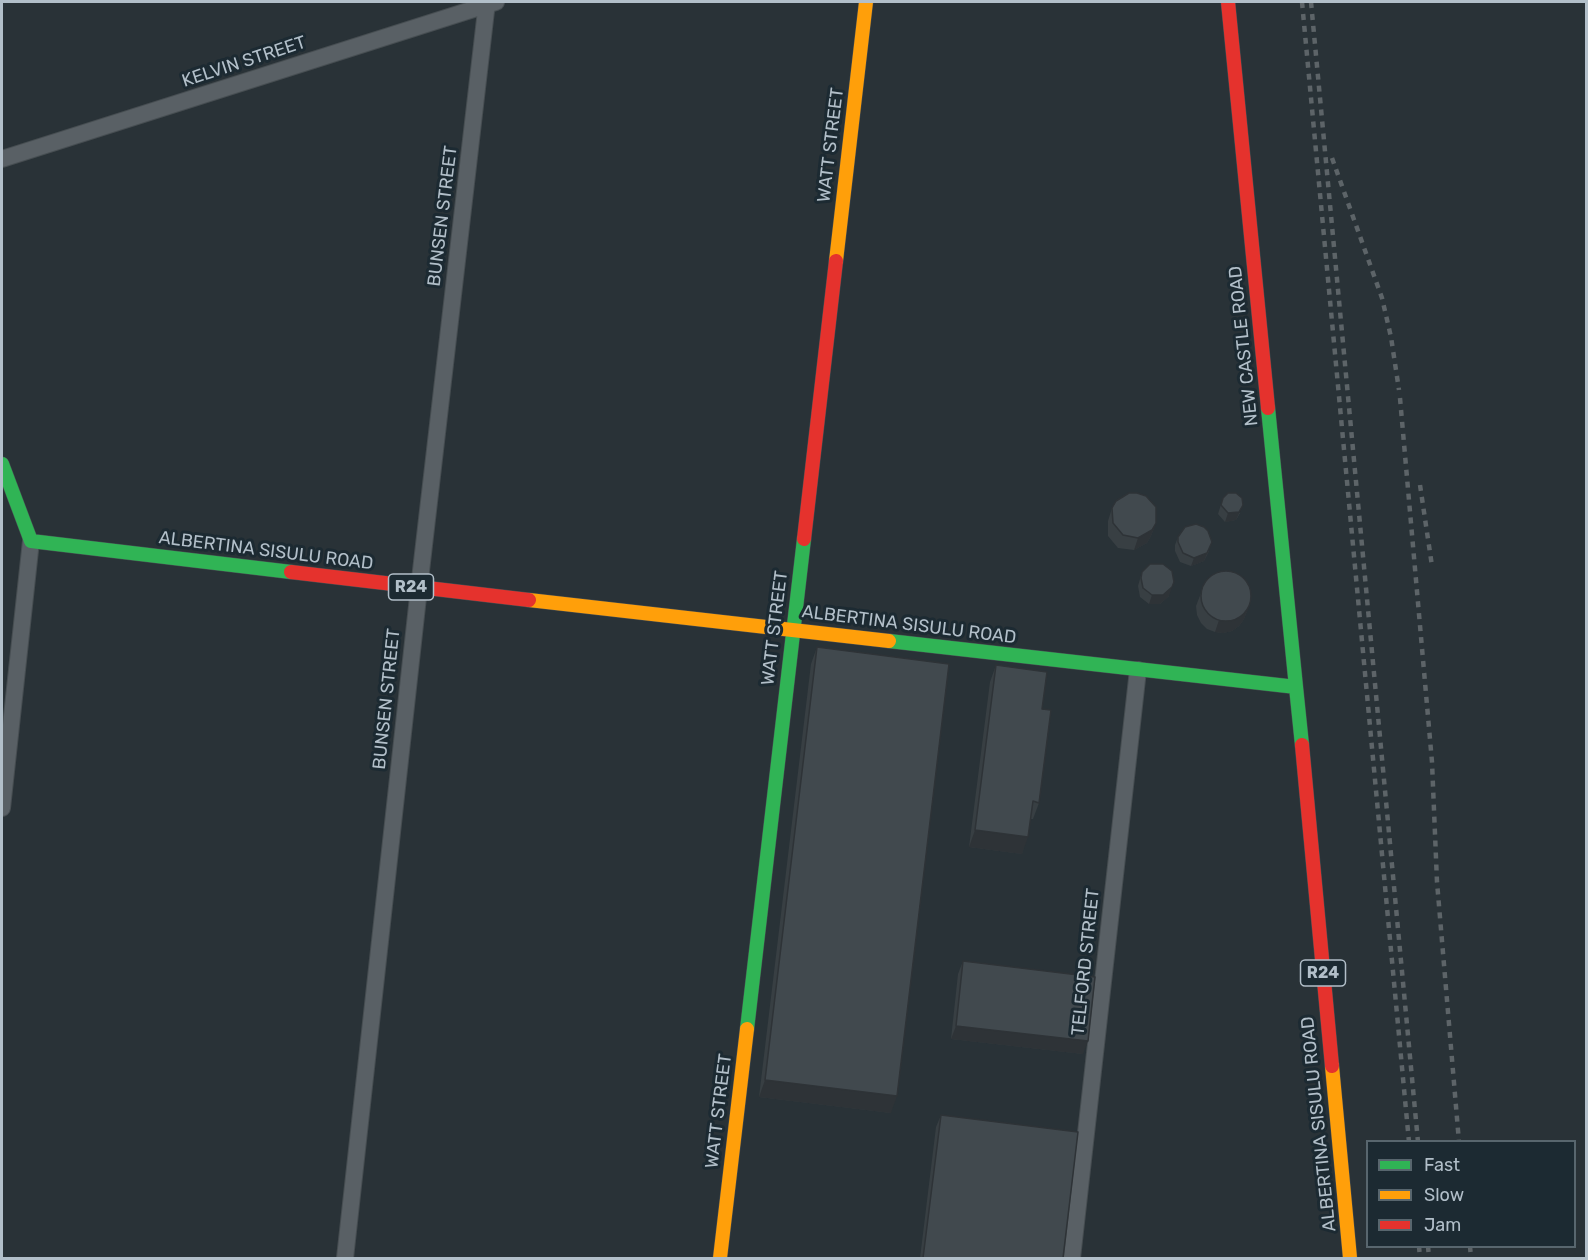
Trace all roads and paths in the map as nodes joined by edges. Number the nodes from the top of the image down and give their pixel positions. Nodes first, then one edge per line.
1 (866, 2) edge
2 (1228, 2) edge
3 (491, 3) edge
4 (2, 159) edge
5 (2, 464) edge
6 (30, 541) junction
7 (419, 588) junction
8 (792, 630) junction
9 (1138, 670) junction
10 (1296, 687) junction
11 (2, 808) edge
12 (345, 1258) edge
13 (720, 1258) edge
14 (1072, 1258) edge
15 (1350, 1258) edge

1 - 8 street, WATT STREET
2 - 10 street, NEW CASTLE ROAD
3 - 4 street, KELVIN STREET
3 - 7 street, BUNSEN STREET
5 - 6 street
6 - 7 street, ALBERTINA SISULU ROAD / R24
6 - 11 street
7 - 8 street, ALBERTINA SISULU ROAD / R24
7 - 12 street, BUNSEN STREET
8 - 9 street, ALBERTINA SISULU ROAD / R24
8 - 13 street, WATT STREET
9 - 10 street, ALBERTINA SISULU ROAD / R24
9 - 14 street, TELFORD STREET
10 - 15 street, ALBERTINA SISULU ROAD / R24

